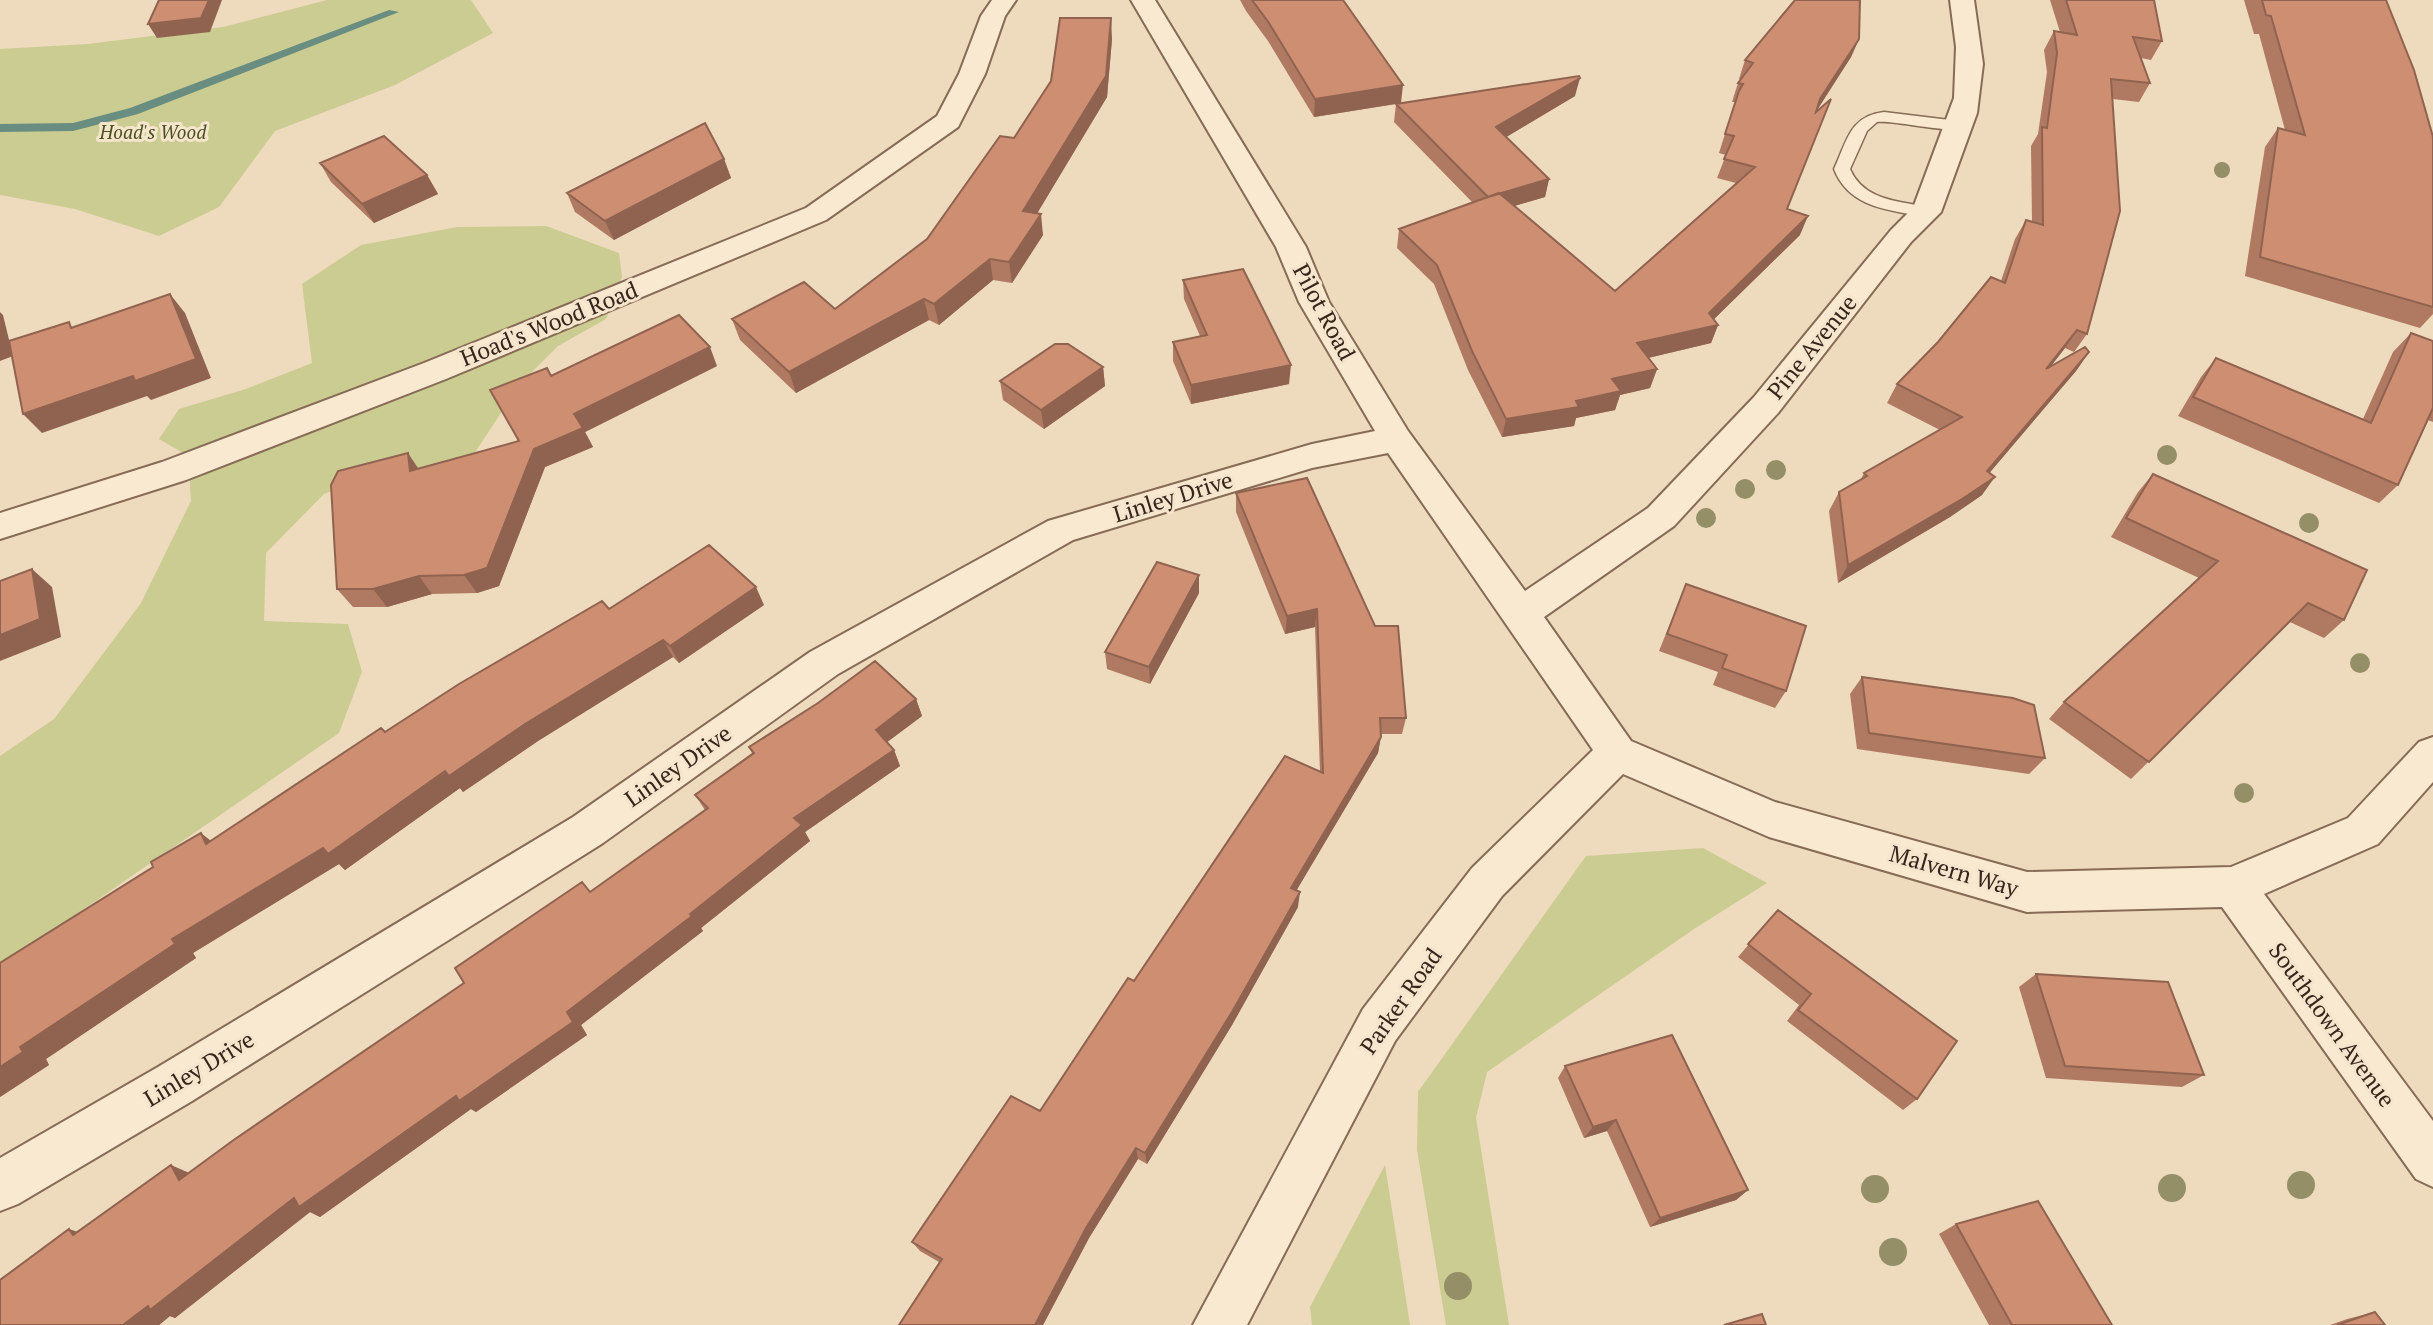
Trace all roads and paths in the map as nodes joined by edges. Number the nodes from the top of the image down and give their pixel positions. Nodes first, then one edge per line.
1 (1004, 0) edge
2 (1143, 0) edge
3 (1962, 0) edge
4 (1958, 126) junction
5 (1926, 212) junction
6 (1396, 439) junction
7 (0, 526) edge
8 (1521, 613) junction
9 (1617, 753) junction
10 (2433, 754) edge
11 (2233, 887) junction
12 (2433, 1162) edge
13 (0, 1186) edge
14 (1219, 1325) edge

1 - 7 street, Hoad's Wood Road
2 - 6 street, Pilot Road
3 - 4 street, Pine Avenue
4 - 5 street, Pine Avenue
4 - 5 lane
5 - 8 street, Pine Avenue
6 - 8 street, Pilot Road
6 - 13 street, Linley Drive
8 - 9 street
9 - 11 street, Malvern Way
9 - 14 street, Parker Road
10 - 11 street, Malvern Way
11 - 12 street, Southdown Avenue

